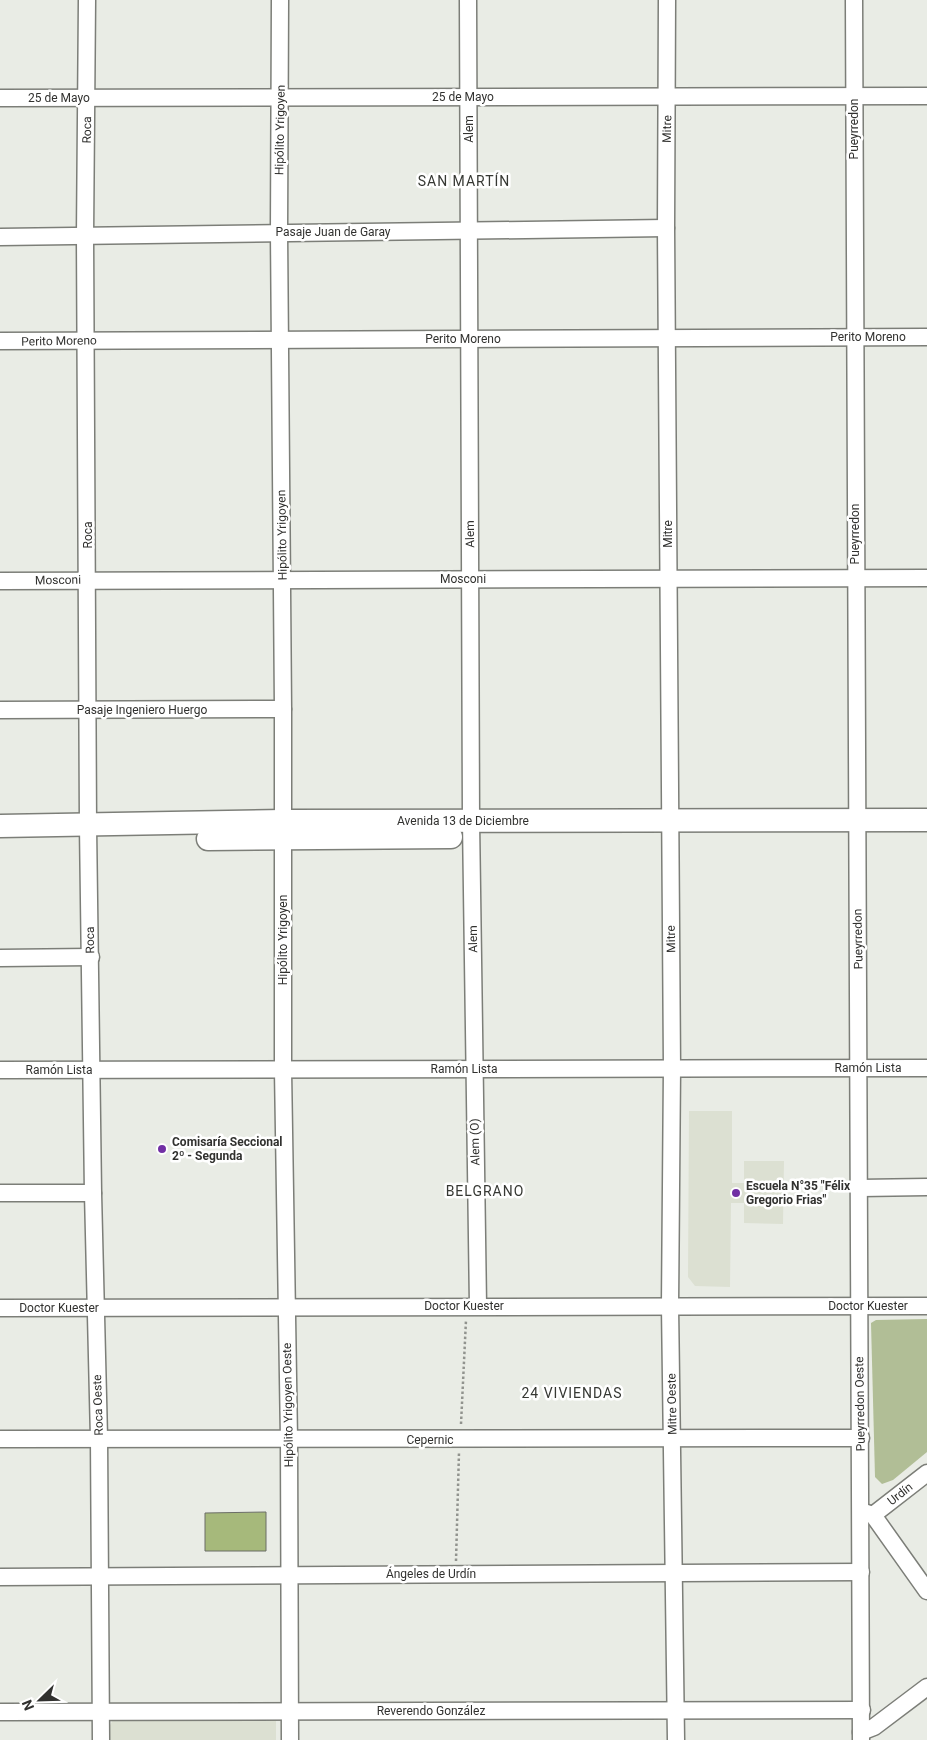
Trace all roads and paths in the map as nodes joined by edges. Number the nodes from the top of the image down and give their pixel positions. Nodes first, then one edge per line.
1 (87, 0) edge
2 (280, 0) edge
3 (468, 0) edge
4 (667, 0) edge
5 (854, 0) edge
6 (667, 96) junction
7 (854, 96) junction
8 (927, 96) edge
9 (281, 97) junction
10 (469, 97) junction
11 (0, 98) edge
12 (87, 98) junction
13 (666, 228) junction
14 (279, 232) junction
15 (468, 232) junction
16 (85, 236) junction
17 (0, 237) edge
18 (927, 337) edge
19 (667, 338) junction
20 (854, 338) junction
21 (280, 339) junction
22 (468, 339) junction
23 (86, 340) junction
24 (0, 341) edge
25 (856, 578) junction
26 (927, 578) edge
27 (282, 579) junction
28 (470, 579) junction
29 (669, 579) junction
30 (88, 580) junction
31 (0, 581) edge
32 (0, 710) edge
33 (89, 710) junction
34 (284, 710) junction
35 (927, 820) edge
36 (0, 826) edge
37 (858, 827) junction
38 (471, 829) junction
39 (670, 829) junction
40 (283, 830) junction
41 (89, 833) junction
42 (927, 833) edge
43 (0, 840) edge
44 (91, 957) junction
45 (0, 958) edge
46 (474, 1068) junction
47 (672, 1068) junction
48 (927, 1068) edge
49 (860, 1069) junction
50 (0, 1070) edge
51 (92, 1070) junction
52 (283, 1070) junction
53 (927, 1187) edge
54 (860, 1188) junction
55 (0, 1193) edge
56 (93, 1193) junction
57 (472, 1306) junction
58 (670, 1306) junction
59 (927, 1306) edge
60 (287, 1307) junction
61 (858, 1307) junction
62 (0, 1308) edge
63 (95, 1308) junction
64 (672, 1437) junction
65 (99, 1438) junction
66 (861, 1438) junction
67 (0, 1439) edge
68 (289, 1439) junction
69 (460, 1440) junction
70 (927, 1473) edge
71 (867, 1513) junction
72 (861, 1572) junction
73 (290, 1574) junction
74 (456, 1574) junction
75 (673, 1574) junction
76 (100, 1576) junction
77 (0, 1577) edge
78 (927, 1591) edge
79 (927, 1687) edge
80 (675, 1710) junction
81 (862, 1710) junction
82 (0, 1712) edge
83 (100, 1712) junction
84 (290, 1712) junction
85 (861, 1736) edge
86 (101, 1740) edge
87 (290, 1740) edge
88 (676, 1740) edge

1 - 12 street, Roca
2 - 9 street, Hipólito Yrigoyen
3 - 10 street, Alem
4 - 6 street, Mitre
5 - 7 street, Pueyrredon
6 - 7 street, 25 de Mayo
6 - 10 street, 25 de Mayo
6 - 13 street, Mitre
7 - 8 street, 25 de Mayo
7 - 20 street, Pueyrredon
9 - 10 street, 25 de Mayo
9 - 12 street, 25 de Mayo
9 - 14 street, Hipólito Yrigoyen
10 - 15 street, Alem
11 - 12 street, 25 de Mayo
12 - 16 street, Roca
13 - 15 street, Pasaje Juan de Garay
13 - 19 street, Mitre
14 - 15 street, Pasaje Juan de Garay
14 - 16 street, Pasaje Juan de Garay
14 - 21 street, Hipólito Yrigoyen
15 - 22 street, Alem
16 - 17 street, Pasaje Juan de Garay
16 - 23 street, Roca
18 - 20 street, Perito Moreno
19 - 20 street, Perito Moreno
19 - 22 street, Perito Moreno
19 - 29 street, Mitre
20 - 25 street, Pueyrredon
21 - 22 street, Perito Moreno
21 - 23 street, Perito Moreno
21 - 27 street, Hipólito Yrigoyen
22 - 28 street, Alem
23 - 24 street, Perito Moreno
23 - 30 street, Roca
25 - 26 street, Mosconi
25 - 29 street, Mosconi
25 - 37 street, Pueyrredon
27 - 28 street, Mosconi
27 - 30 street, Mosconi
27 - 34 street, Hipólito Yrigoyen
28 - 29 street, Mosconi
28 - 38 street, Alem
29 - 39 street, Mitre
30 - 31 street, Mosconi
30 - 33 street, Roca
32 - 33 street, Pasaje Ingeniero Huergo
33 - 34 street, Pasaje Ingeniero Huergo
33 - 41 street, Roca
34 - 40 street, Hipólito Yrigoyen
35 - 37 street, Avenida 13 de Diciembre
36 - 41 street, Avenida 13 de Diciembre
37 - 39 street, Avenida 13 de Diciembre
37 - 42 street, Avenida 13 de Diciembre
37 - 49 street, Pueyrredon
38 - 39 street, Avenida 13 de Diciembre
38 - 40 street, Avenida 13 de Diciembre
38 - 46 street, Alem
39 - 47 street, Mitre
40 - 41 street, Avenida 13 de Diciembre
40 - 52 street, Hipólito Yrigoyen
41 - 43 street, Avenida 13 de Diciembre
41 - 44 street, Roca
44 - 45 street
44 - 51 street, Roca
46 - 47 street, Ramón Lista
46 - 52 street, Ramón Lista
46 - 57 street, Alem (O)
47 - 49 street, Ramón Lista
47 - 58 street, Mitre Oeste
48 - 49 street, Ramón Lista
49 - 54 street, Pueyrredon Oeste
50 - 51 street, Ramón Lista
51 - 52 street, Ramón Lista
51 - 56 street, Roca Oeste
52 - 60 street, Hipólito Yrigoyen Oeste
53 - 54 street
54 - 61 street, Pueyrredon Oeste
55 - 56 street
56 - 63 street, Roca Oeste
57 - 58 street, Doctor Kuester
57 - 60 street, Doctor Kuester
57 - 69 path
58 - 61 street, Doctor Kuester
58 - 64 street, Mitre Oeste
59 - 61 street, Doctor Kuester
60 - 63 street, Doctor Kuester
60 - 68 street, Hipólito Yrigoyen Oeste
61 - 66 street, Pueyrredon Oeste
62 - 63 street, Doctor Kuester
63 - 65 street, Roca Oeste
64 - 66 street, Cepernic
64 - 69 street, Cepernic
64 - 75 street, Mitre Oeste
65 - 67 street, Cepernic
65 - 68 street, Cepernic
65 - 76 street, Roca Oeste
66 - 71 street, Pueyrredon Oeste
68 - 69 street, Cepernic
68 - 73 street, Hipólito Yrigoyen Oeste
69 - 74 path
70 - 71 street, Urdín
71 - 72 street, Pueyrredon Oeste
71 - 78 street
72 - 75 street, Ángeles de Urdín
72 - 81 street, Pueyrredon Oeste
73 - 74 street, Ángeles de Urdín
73 - 76 street, Ángeles de Urdín
73 - 84 street, Hipólito Yrigoyen Oeste
74 - 75 street, Ángeles de Urdín
75 - 80 street, Mitre Oeste
76 - 77 street, Ángeles de Urdín
76 - 83 street, Roca Oeste
79 - 85 street
80 - 81 street, Reverendo González
80 - 84 street, Reverendo González
80 - 88 street, Mitre Oeste
81 - 85 street, Pueyrredon Oeste
82 - 83 street, Reverendo González
83 - 84 street, Reverendo González
83 - 86 street, Roca Oeste
84 - 87 street, Hipólito Yrigoyen Oeste

